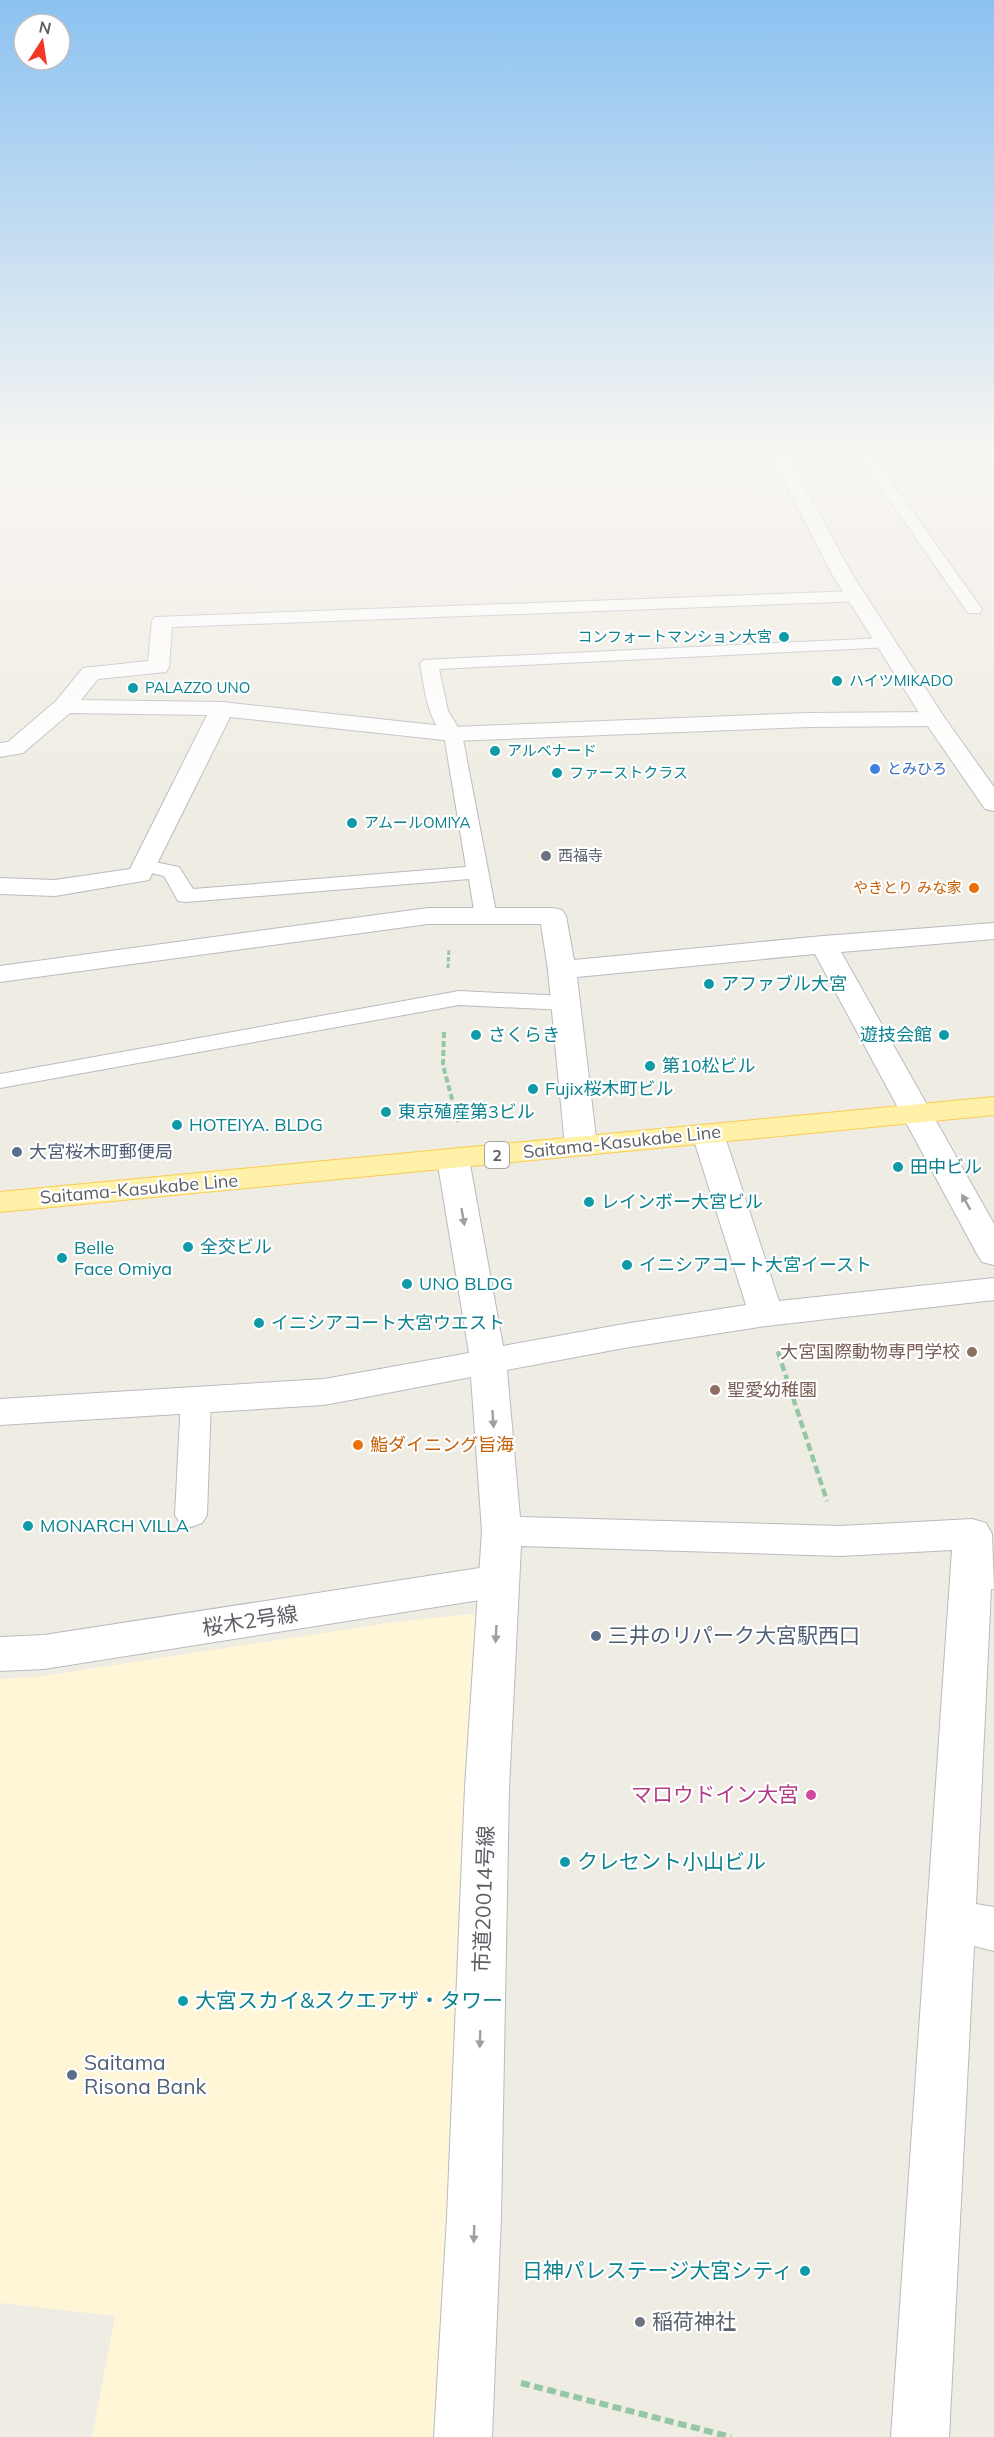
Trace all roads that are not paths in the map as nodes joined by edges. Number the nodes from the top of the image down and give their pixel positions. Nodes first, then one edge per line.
1 (841, 570) edge
2 (946, 570) edge
3 (856, 597) junction
4 (974, 609) dead end
5 (885, 643) junction
6 (64, 706) junction
7 (222, 709) junction
8 (934, 719) junction
9 (453, 734) junction
10 (0, 750) edge
11 (994, 804) edge
12 (145, 866) junction
13 (477, 872) junction
14 (0, 886) edge
15 (486, 917) junction
16 (994, 931) edge
17 (823, 945) junction
18 (562, 970) junction
19 (0, 974) edge
20 (566, 1003) junction
21 (0, 1081) edge
22 (994, 1106) edge
23 (917, 1114) junction
24 (708, 1134) junction
25 (581, 1146) junction
26 (453, 1159) junction
27 (0, 1202) edge
28 (994, 1254) edge
29 (994, 1289) edge
30 (766, 1314) junction
31 (488, 1360) junction
32 (196, 1400) junction
33 (0, 1412) edge
34 (191, 1515) dead end
35 (502, 1531) junction
36 (983, 1573) edge
37 (499, 1581) junction
38 (0, 1654) edge
39 (972, 1925) edge
40 (463, 2437) edge
41 (920, 2437) edge

1 - 3 street
2 - 4 lane
3 - 5 street
3 - 6 street
5 - 8 street
5 - 9 lane
6 - 7 street
6 - 10 street
7 - 9 street
7 - 12 street
8 - 9 street
8 - 11 street
9 - 13 lane
12 - 13 lane
12 - 14 street
13 - 15 lane
15 - 18 street
15 - 19 street
16 - 17 street
17 - 18 street
17 - 23 street
18 - 20 street
20 - 21 lane
20 - 25 street
22 - 23 main road, Saitama-Kasukabe Line / 2
23 - 24 main road, Saitama-Kasukabe Line / 2
28 -> 23 street
24 - 25 main road, Saitama-Kasukabe Line / 2
24 - 30 street
25 - 26 main road, Saitama-Kasukabe Line / 2
26 - 27 main road, Saitama-Kasukabe Line / 2
26 -> 31 street, 市道20014号線
29 - 30 street
30 - 31 street
31 - 32 street
31 -> 35 street, 市道20014号線
32 - 33 street
32 - 34 lane
35 - 36 street
35 - 37 street, 市道20014号線
36 - 39 street
37 - 38 street, 桜木2号線
37 -> 40 street, 市道20014号線
39 - 41 street

